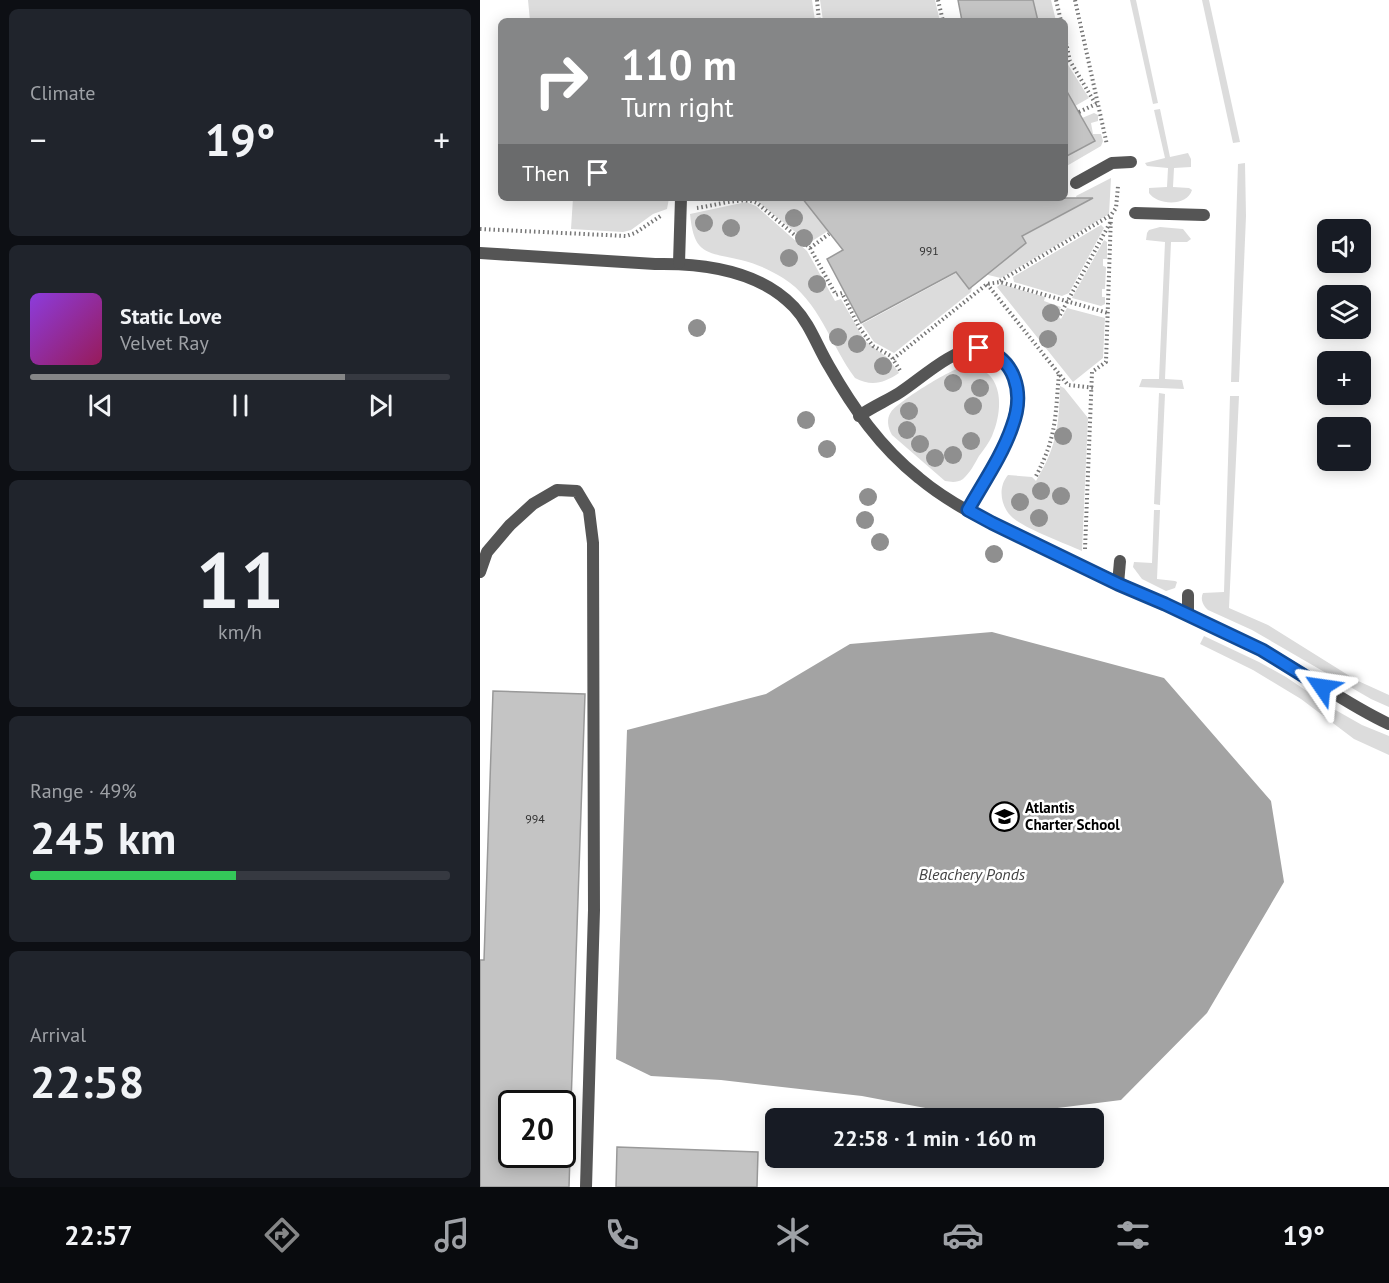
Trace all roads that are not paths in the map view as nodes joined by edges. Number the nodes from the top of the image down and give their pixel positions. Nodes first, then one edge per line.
1 (1131, 162) dead end
2 (1076, 183) dead end
3 (681, 201) edge
4 (1135, 213) dead end
5 (1204, 215) dead end
6 (480, 253) edge
7 (679, 263) junction
8 (859, 416) junction
9 (968, 510) junction
10 (1120, 561) dead end
11 (480, 572) edge
12 (1118, 584) junction
13 (1188, 595) dead end
14 (1188, 615) junction
15 (1389, 724) edge
16 (586, 1187) edge

1 - 2 lane
3 - 7 lane
4 - 5 lane
6 - 7 lane
7 - 8 lane
8 - 9 lane
8 - 9 lane
9 - 12 lane
10 - 12 lane
11 - 16 lane
12 - 14 lane
13 - 14 lane
14 - 15 lane

